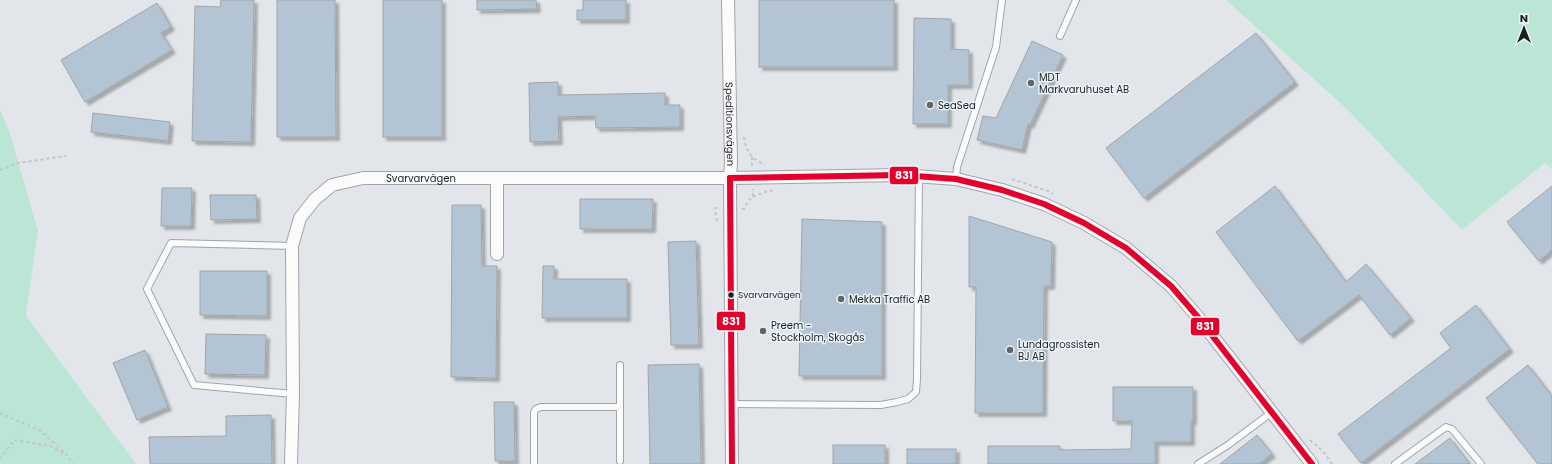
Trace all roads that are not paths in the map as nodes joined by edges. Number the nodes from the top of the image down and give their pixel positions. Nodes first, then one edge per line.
1 (728, 0) edge
2 (1002, 0) edge
3 (1076, 0) edge
4 (1060, 36) dead end
5 (919, 176) junction
6 (730, 178) junction
7 (498, 179) junction
8 (956, 179) junction
9 (292, 246) junction
10 (497, 254) dead end
11 (620, 365) dead end
12 (293, 394) junction
13 (731, 404) junction
14 (620, 407) junction
15 (1271, 413) junction
16 (620, 461) dead end
17 (291, 464) edge
18 (534, 464) edge
19 (732, 464) edge
20 (1198, 464) edge
21 (1312, 464) edge
22 (1396, 464) edge
23 (1481, 464) edge

1 - 6 street, Speditionsvägen
2 - 8 lane
3 - 4 lane
5 - 6 street, Svarvarvägen
5 - 8 street, Svarvarvägen
5 - 13 lane
6 - 7 street, Svarvarvägen
6 - 13 street, Speditionsvägen
7 - 9 street, Svarvarvägen
7 - 10 street
8 - 15 street, Svarvarvägen
9 - 12 street, Svarvarvägen
9 - 12 lane
11 - 14 lane
12 - 17 street, Svarvarvägen
13 - 19 street, Speditionsvägen
14 - 16 lane
14 - 18 lane
15 - 20 lane
15 - 21 street, Svarvarvägen
22 - 23 lane

